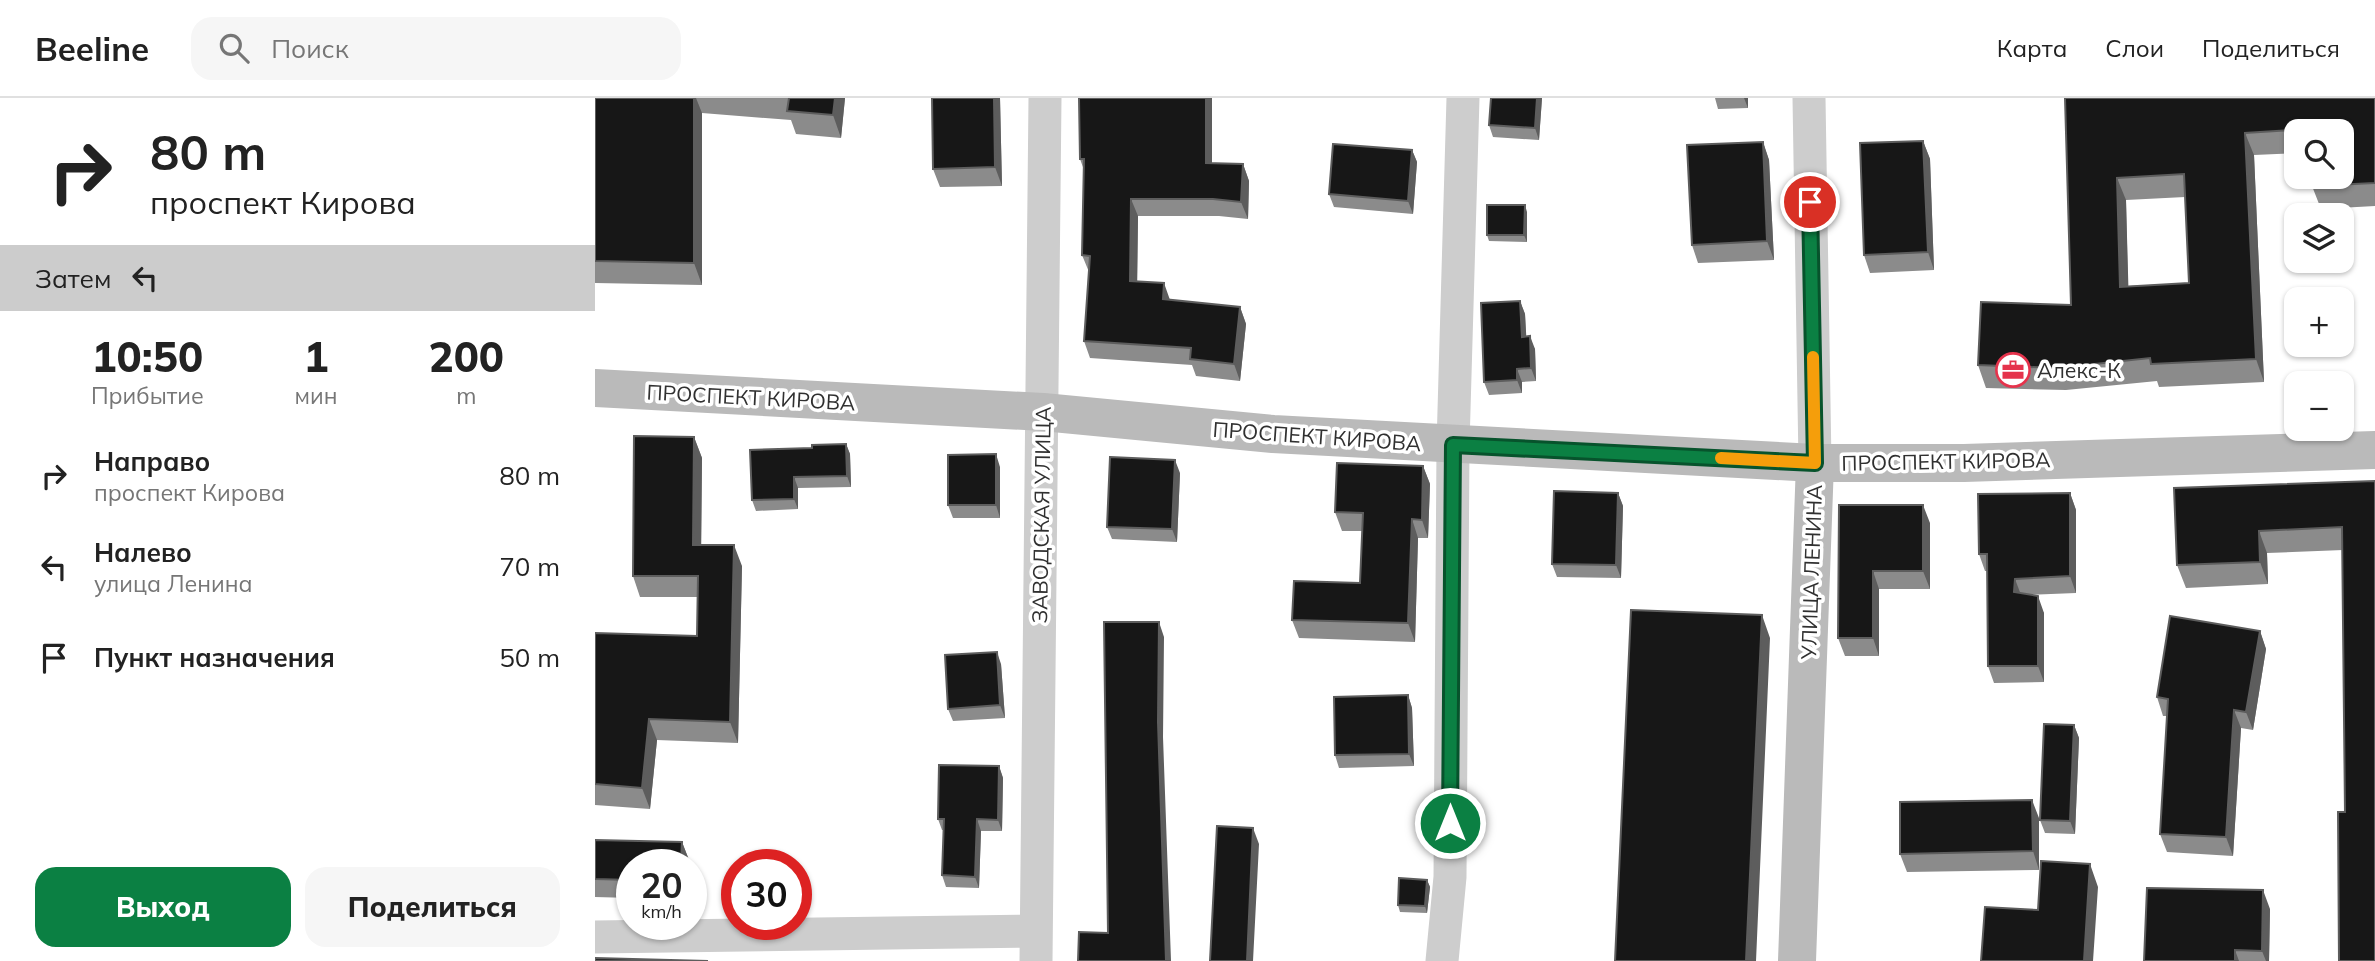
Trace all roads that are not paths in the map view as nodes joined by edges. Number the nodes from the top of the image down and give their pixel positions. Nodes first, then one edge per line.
1 (1045, 98) edge
2 (1463, 98) edge
3 (1809, 98) edge
4 (595, 388) edge
5 (1043, 412) junction
6 (1453, 445) junction
7 (2375, 450) edge
8 (1815, 463) junction
9 (595, 937) edge
10 (1035, 946) edge
11 (1442, 961) edge
12 (1797, 961) edge

1 - 5 street, ЗАВОДСКАЯ УЛИЦА
2 - 6 street
3 - 8 street, УЛИЦА ЛЕНИНА
4 - 5 street, ПРОСПЕКТ КИРОВА
5 - 6 street, ПРОСПЕКТ КИРОВА
5 - 10 street, ЗАВОДСКАЯ УЛИЦА
6 - 8 street, ПРОСПЕКТ КИРОВА
6 - 11 street
7 - 8 street, ПРОСПЕКТ КИРОВА
8 - 12 street, УЛИЦА ЛЕНИНА
9 - 10 street

